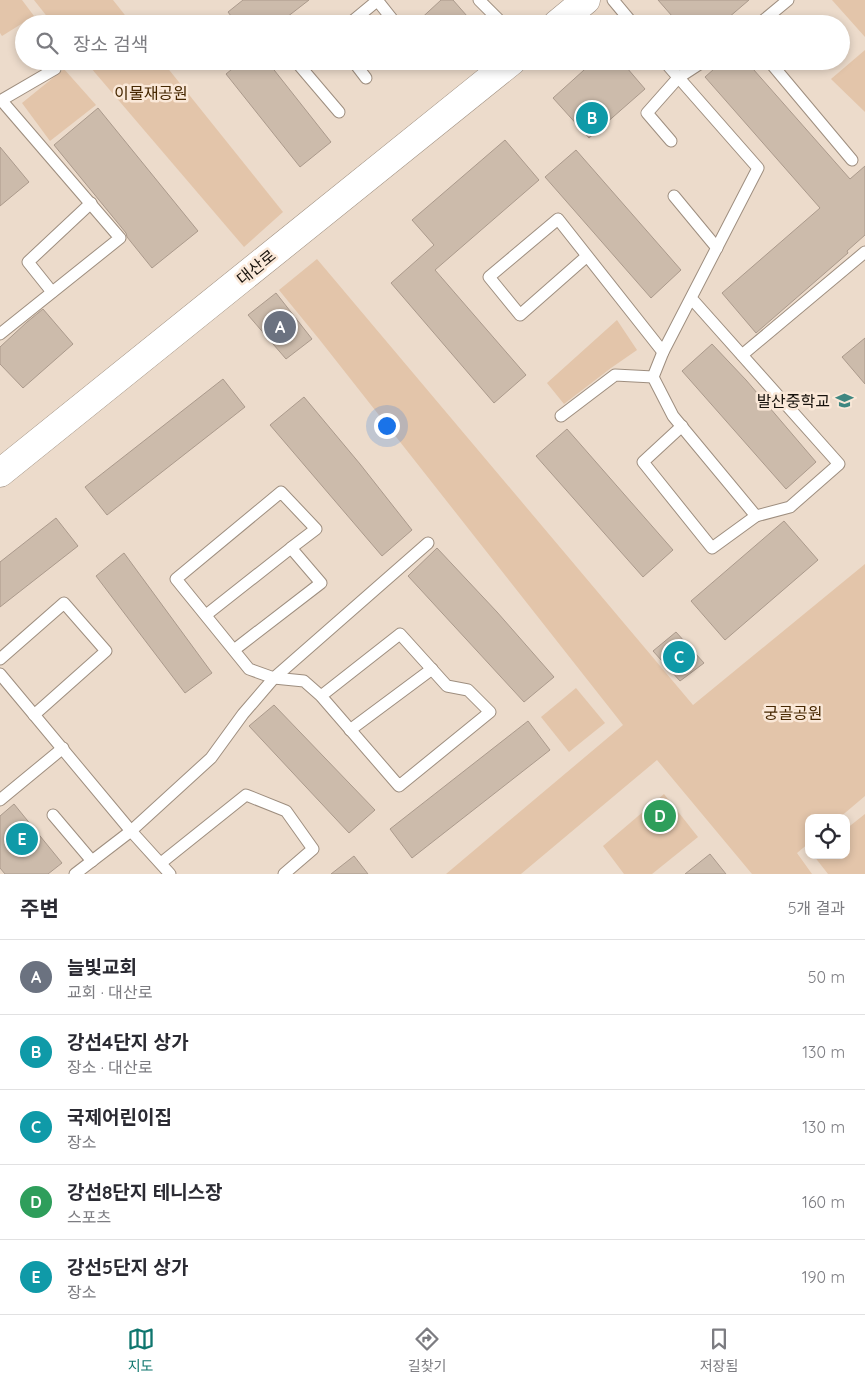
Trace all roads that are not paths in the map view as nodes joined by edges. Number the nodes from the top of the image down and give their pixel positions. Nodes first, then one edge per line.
1 (378, 0) edge
2 (479, 0) edge
3 (586, 0) edge
4 (613, 0) edge
5 (788, 0) edge
6 (360, 15) edge
7 (389, 15) edge
8 (495, 15) edge
9 (568, 15) edge
10 (625, 15) edge
11 (769, 15) edge
12 (52, 70) edge
13 (303, 70) edge
14 (360, 70) edge
15 (501, 70) edge
16 (671, 70) edge
17 (690, 70) edge
18 (776, 70) edge
19 (366, 78) dead end
20 (678, 78) junction
21 (1, 101) edge
22 (339, 112) dead end
23 (671, 141) dead end
24 (852, 160) dead end
25 (674, 196) dead end
26 (91, 203) junction
27 (717, 248) junction
28 (865, 252) edge
29 (587, 256) junction
30 (52, 292) junction
31 (691, 298) junction
32 (0, 334) edge
33 (663, 352) junction
34 (742, 355) junction
35 (653, 377) junction
36 (561, 416) dead end
37 (682, 426) junction
38 (0, 473) edge
39 (756, 516) junction
40 (428, 543) dead end
41 (291, 548) junction
42 (206, 614) junction
43 (234, 650) junction
44 (0, 660) edge
45 (432, 669) junction
46 (0, 674) edge
47 (274, 678) junction
48 (321, 696) junction
49 (34, 714) junction
50 (350, 730) junction
51 (64, 748) junction
52 (0, 800) edge
53 (53, 815) dead end
54 (131, 830) junction
55 (92, 861) junction
56 (161, 863) junction
57 (75, 874) edge
58 (170, 874) edge
59 (284, 874) edge

1 - 6 lane
1 - 7 lane
2 - 8 lane
3 - 9 main road
4 - 10 lane
5 - 11 lane
12 - 21 lane
13 - 22 lane
14 - 19 lane
15 - 38 main road, 대산로
16 - 20 lane
17 - 20 lane
18 - 24 lane
20 - 23 lane
20 - 27 lane
21 - 26 lane
25 - 27 lane
26 - 30 lane
26 - 30 lane
27 - 31 lane
28 - 34 lane
29 - 29 lane
29 - 33 lane
30 - 32 lane
31 - 33 lane
31 - 34 lane
33 - 35 lane
34 - 39 lane
35 - 36 lane
35 - 37 lane
37 - 39 lane
37 - 39 lane
40 - 47 lane
41 - 42 lane
41 - 42 lane
41 - 43 lane
42 - 43 lane
43 - 47 lane
44 - 49 lane
45 - 48 lane
45 - 50 lane
45 - 50 lane
46 - 49 lane
47 - 48 lane
47 - 54 lane
48 - 50 lane
49 - 51 lane
51 - 52 lane
51 - 54 lane
53 - 55 lane
54 - 55 lane
54 - 56 lane
55 - 57 lane
56 - 58 lane
56 - 59 lane

